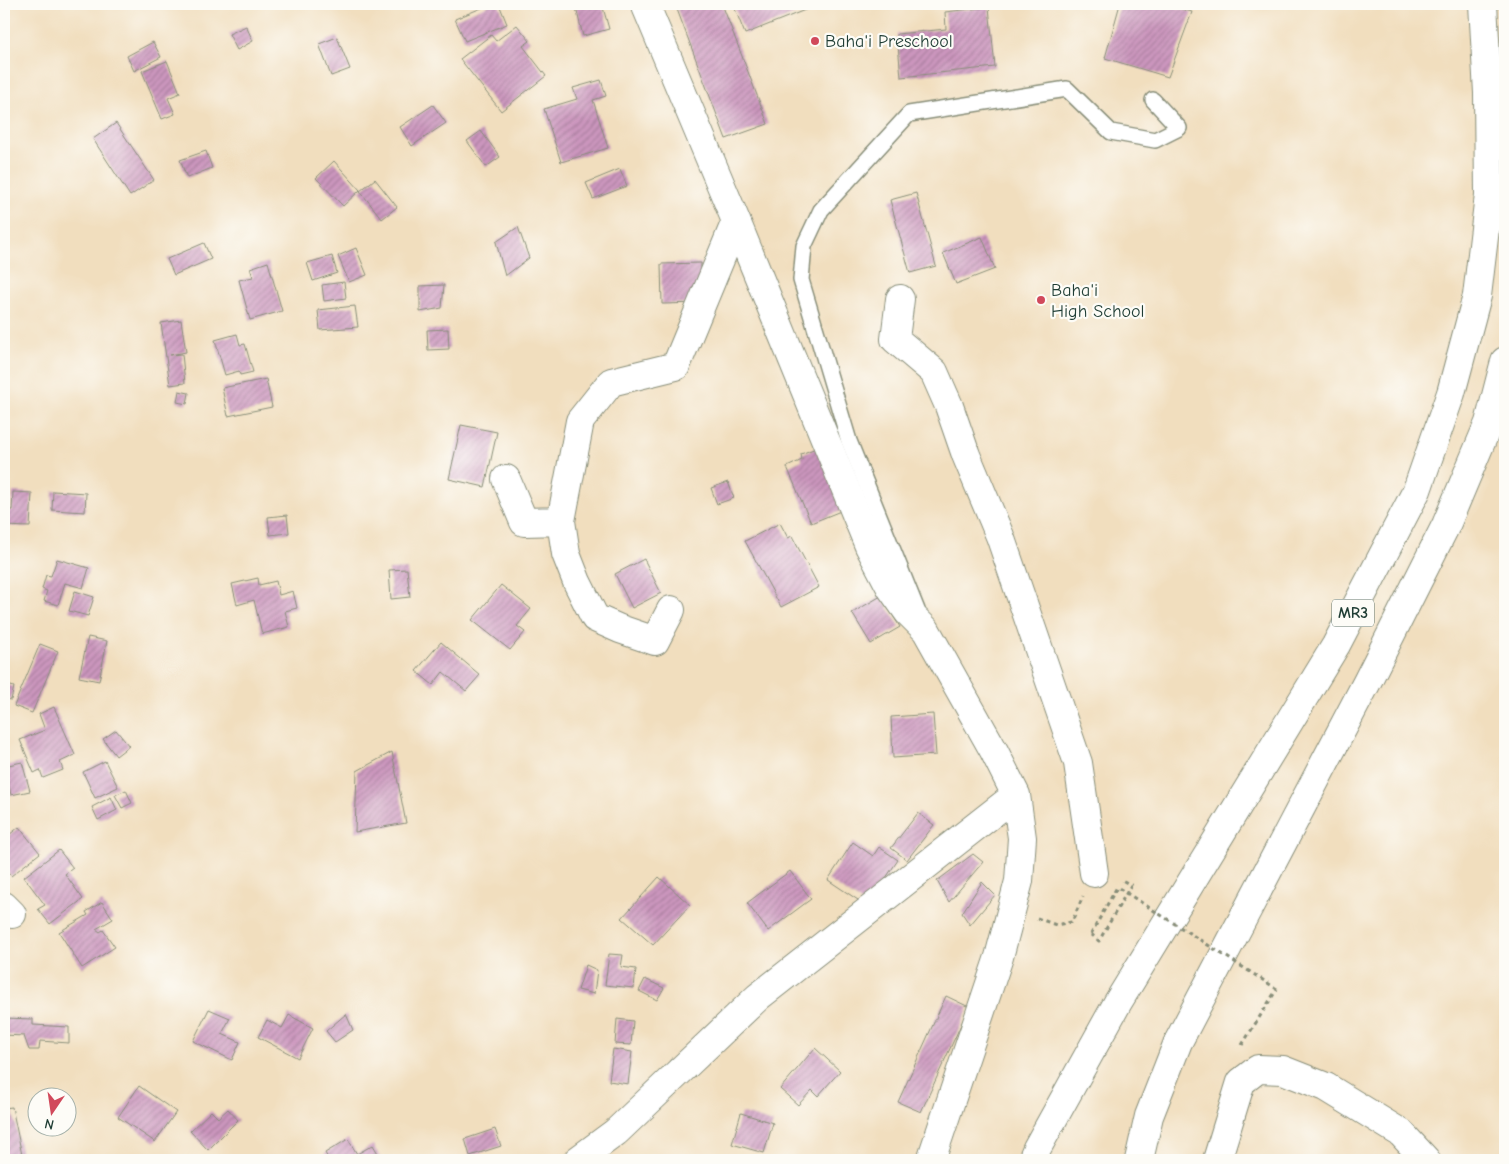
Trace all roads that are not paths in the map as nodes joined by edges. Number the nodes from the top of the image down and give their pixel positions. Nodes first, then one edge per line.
1 (645, 4) edge
2 (1482, 4) edge
3 (1153, 100) dead end
4 (736, 221) junction
5 (900, 299) dead end
6 (1505, 361) edge
7 (506, 479) dead end
8 (560, 521) junction
9 (672, 610) dead end
10 (926, 630) junction
11 (1016, 795) junction
12 (1094, 872) road end
13 (927, 1158) edge
14 (578, 1160) edge
15 (1032, 1160) edge
16 (1139, 1160) edge
17 (1217, 1160) edge
18 (1426, 1160) edge

1 - 4 main road
2 - 15 main road, MR3
3 - 10 lane
4 - 8 main road
4 - 10 main road
5 - 12 main road
6 - 16 main road, MR3
7 - 8 main road
8 - 9 main road
10 - 11 main road
11 - 13 main road
11 - 14 main road
17 - 18 main road

